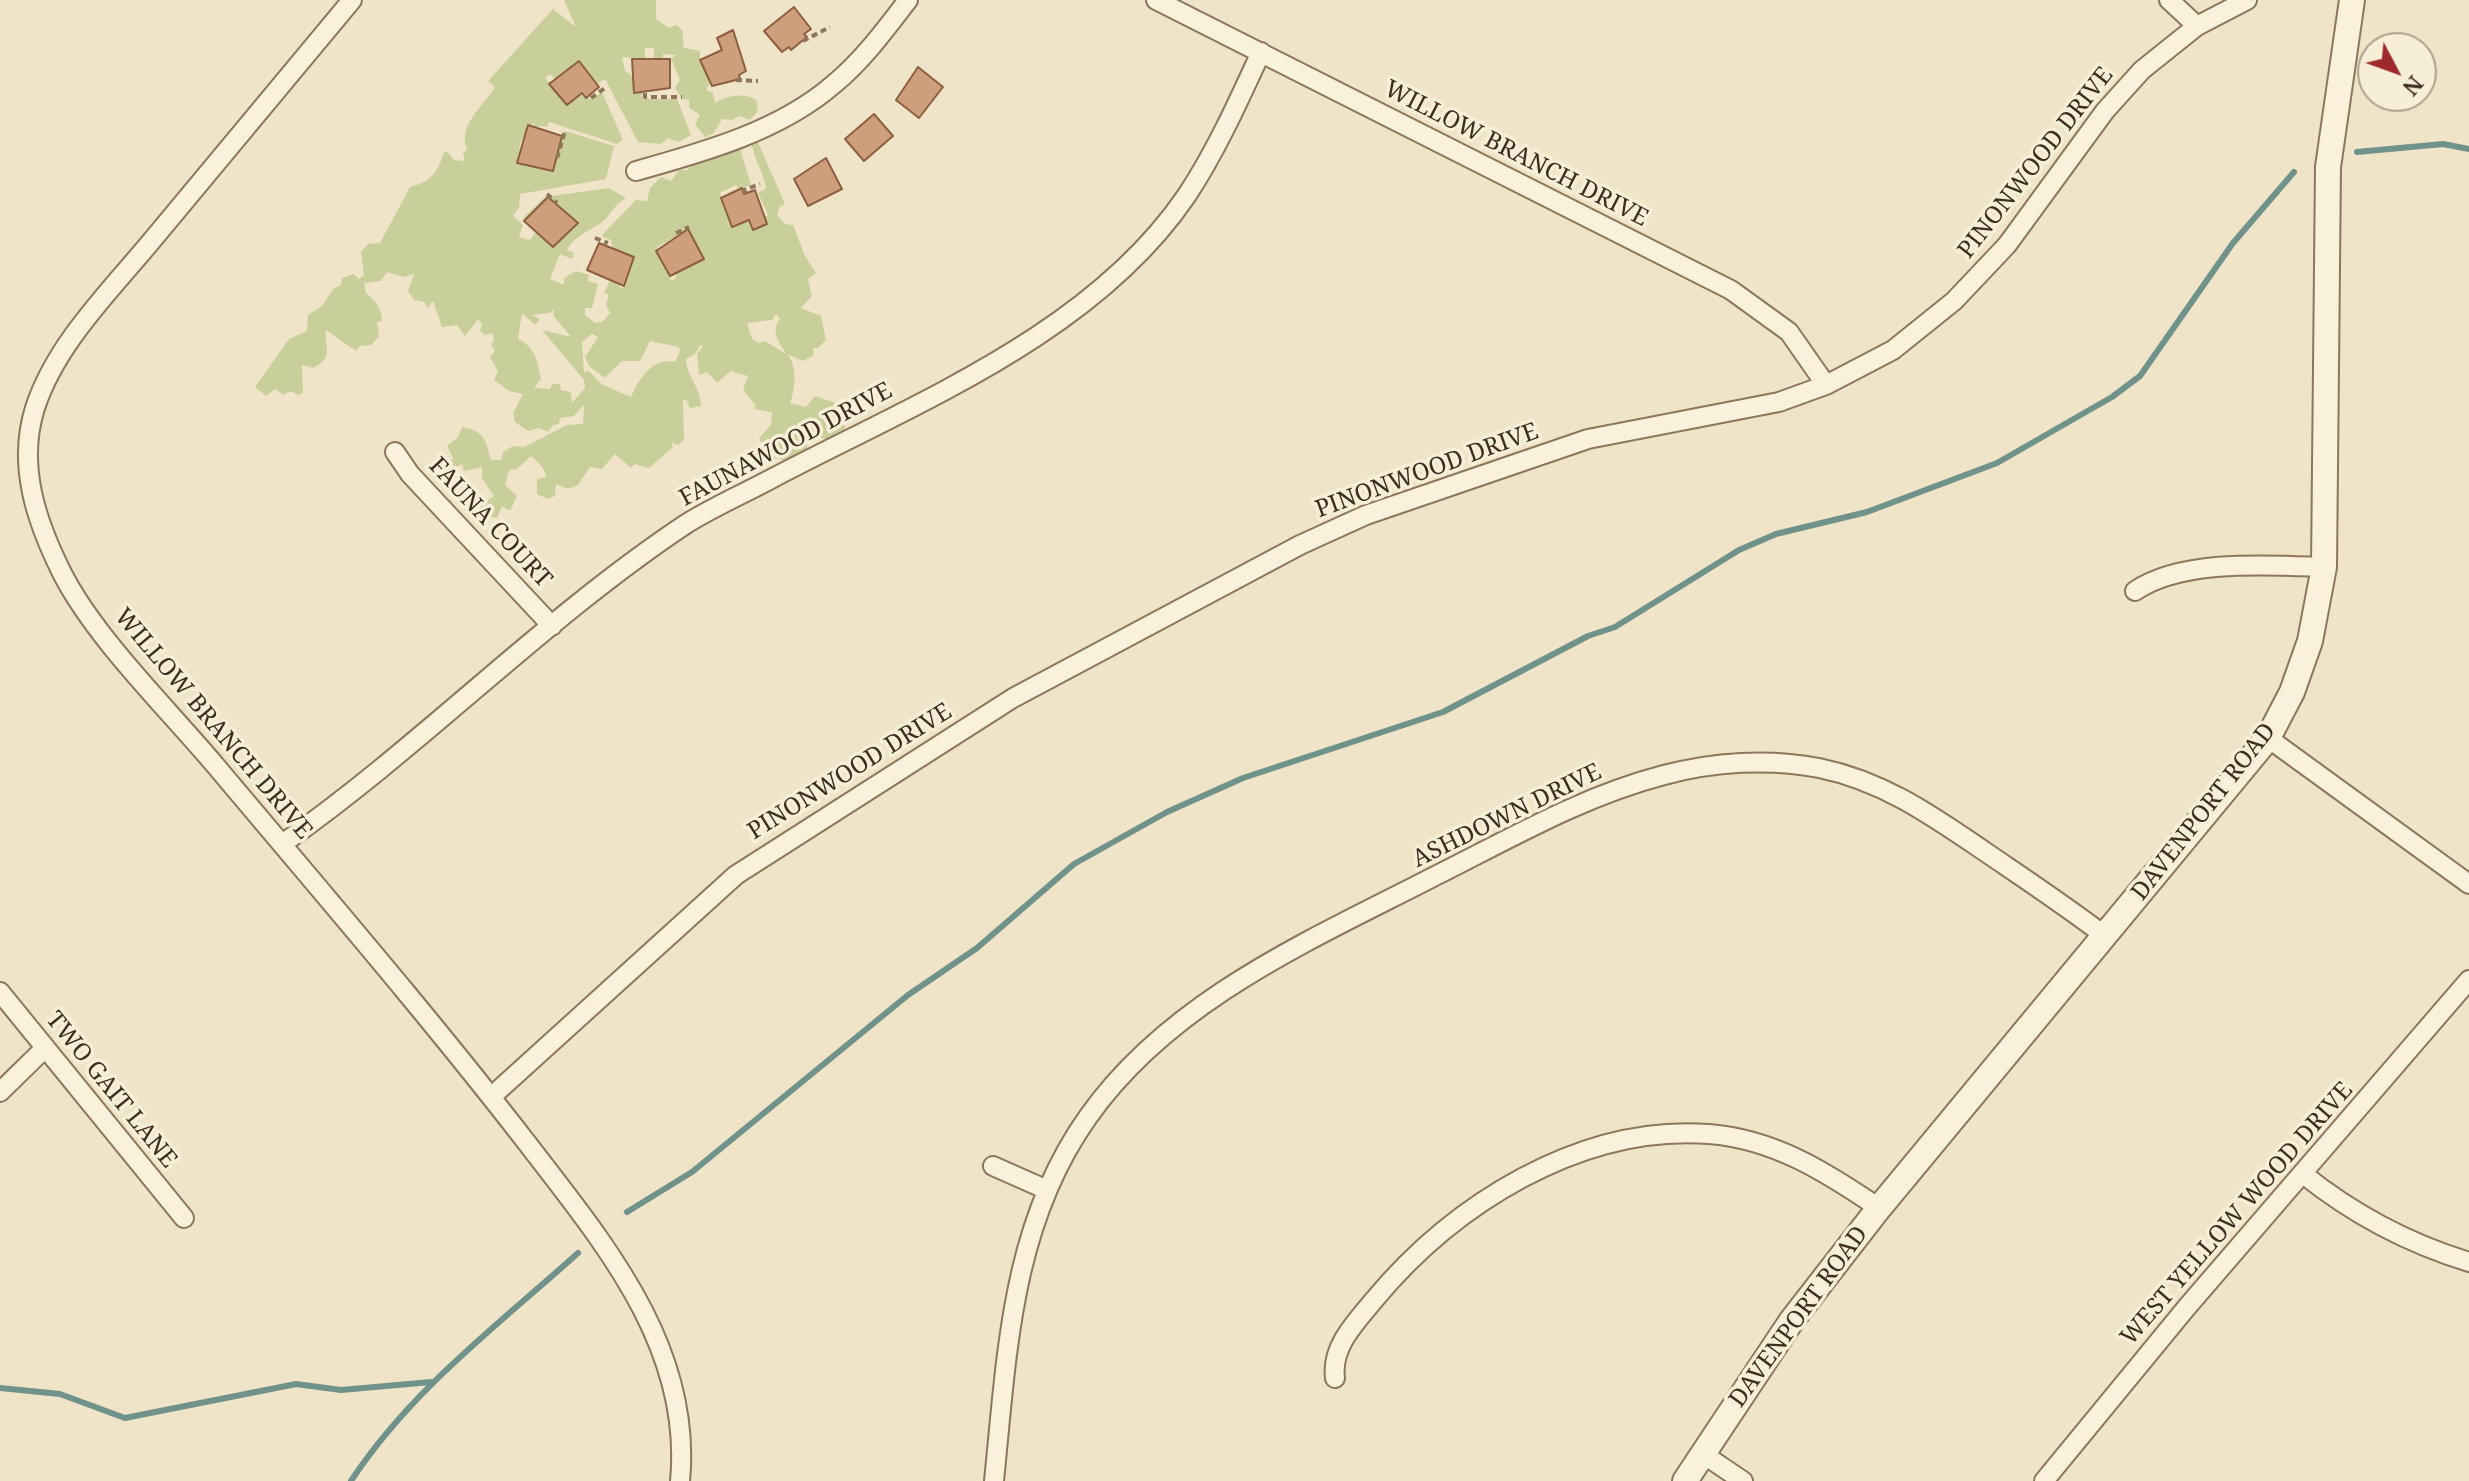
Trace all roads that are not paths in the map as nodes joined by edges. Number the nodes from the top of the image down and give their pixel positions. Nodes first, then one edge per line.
1 (352, 0) edge
2 (908, 0) edge
3 (1156, 0) edge
4 (2169, 0) edge
5 (2247, 0) edge
6 (2352, 0) edge
7 (2197, 26) junction
8 (1261, 52) junction
9 (636, 171) dead end
10 (1826, 385) junction
11 (395, 452) dead end
12 (2324, 567) junction
13 (2135, 591) dead end
14 (552, 626) junction
15 (2268, 738) junction
16 (282, 844) junction
17 (2469, 884) edge
18 (2105, 936) junction
19 (2469, 980) edge
20 (0, 992) edge
21 (45, 1048) junction
22 (0, 1092) edge
23 (491, 1097) junction
24 (993, 1166) dead end
25 (2303, 1174) junction
26 (1045, 1189) junction
27 (1879, 1208) junction
28 (184, 1218) dead end
29 (2469, 1262) edge
30 (1335, 1378) dead end
31 (1703, 1454) junction
32 (680, 1481) edge
33 (994, 1481) edge
34 (1685, 1481) edge
35 (1743, 1481) edge
36 (2044, 1481) edge

1 - 16 street, WILLOW BRANCH DRIVE
2 - 9 street
3 - 8 street, WILLOW BRANCH DRIVE
4 - 7 street
5 - 7 street, PINONWOOD DRIVE
6 - 12 street, DAVENPORT ROAD
7 - 10 street, PINONWOOD DRIVE
8 - 10 street, WILLOW BRANCH DRIVE
8 - 14 street, FAUNAWOOD DRIVE
10 - 23 street, PINONWOOD DRIVE
11 - 14 street, FAUNA COURT
12 - 13 street
12 - 15 street, DAVENPORT ROAD
14 - 16 street, FAUNAWOOD DRIVE
15 - 17 street
15 - 18 street, DAVENPORT ROAD
16 - 23 street, WILLOW BRANCH DRIVE
18 - 26 street, ASHDOWN DRIVE
18 - 27 street, DAVENPORT ROAD
19 - 25 street, WEST YELLOW WOOD DRIVE
20 - 21 street, TWO GAIT LANE
21 - 22 street
21 - 28 street, TWO GAIT LANE
23 - 32 street, WILLOW BRANCH DRIVE
24 - 26 street
25 - 29 street
25 - 36 street, WEST YELLOW WOOD DRIVE
26 - 33 street, ASHDOWN DRIVE
27 - 30 street
27 - 31 street, DAVENPORT ROAD
31 - 34 street, DAVENPORT ROAD
31 - 35 street

